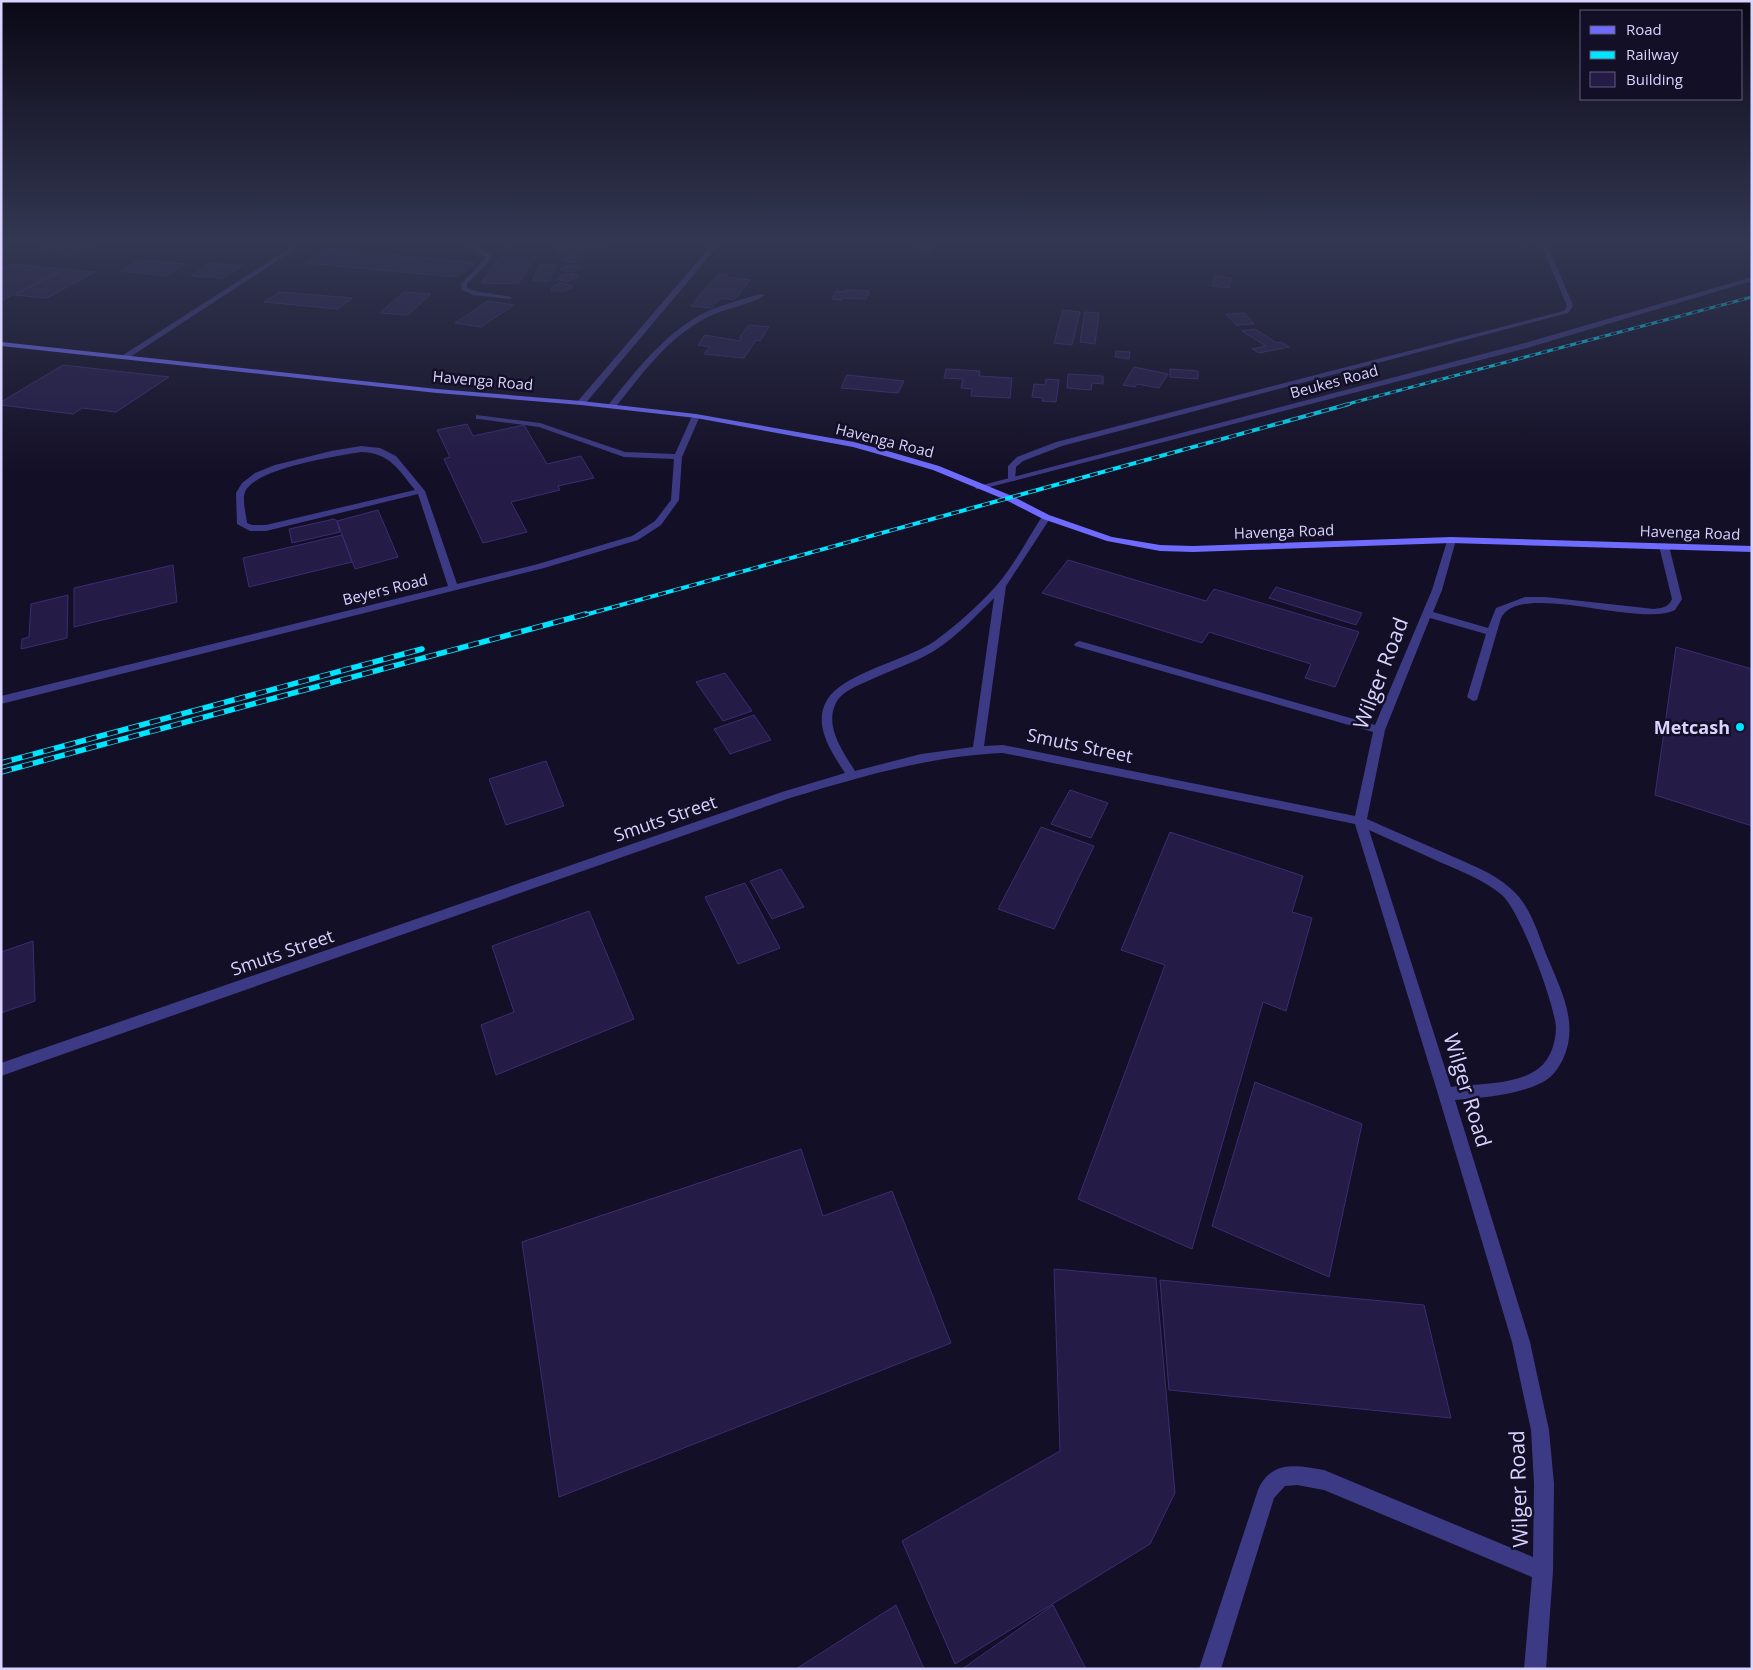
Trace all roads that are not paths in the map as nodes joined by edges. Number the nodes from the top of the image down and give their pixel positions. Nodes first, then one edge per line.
1 (185, 318) edge
2 (654, 318) edge
3 (700, 318) edge
4 (1543, 318) edge
5 (1616, 318) edge
6 (1, 344) edge
7 (124, 357) junction
8 (581, 403) junction
9 (612, 406) junction
10 (696, 416) junction
11 (479, 417) dead end
12 (678, 456) junction
13 (1012, 479) junction
14 (979, 486) junction
15 (421, 491) junction
16 (1046, 517) junction
17 (1451, 540) junction
18 (1664, 546) junction
19 (1752, 549) edge
20 (1000, 586) junction
21 (454, 588) junction
22 (1427, 614) junction
23 (1491, 632) junction
24 (1079, 644) dead end
25 (1473, 697) dead end
26 (1, 700) edge
27 (1379, 730) junction
28 (978, 749) junction
29 (852, 776) junction
30 (1360, 821) junction
31 (1, 1070) edge
32 (1446, 1094) junction
33 (1543, 1571) junction
34 (1210, 1669) edge
35 (1535, 1669) edge

1 - 7 street
2 - 8 street
3 - 9 street
4 - 13 street
5 - 13 street, Beukes Road
6 - 7 street, Havenga Road
7 - 8 street, Havenga Road
8 - 9 street, Havenga Road
9 - 10 street, Havenga Road
10 - 12 street, Beyers Road
10 - 14 street, Havenga Road
11 - 12 street
12 - 21 street, Beyers Road
13 - 14 street, Beukes Road
14 - 16 street, Havenga Road
15 - 15 street
15 - 21 street
16 - 17 street, Havenga Road
16 - 20 street
17 - 18 street, Havenga Road
17 - 22 street, Wilger Road
18 - 19 street, Havenga Road
18 - 23 street
20 - 28 street
20 - 29 street
21 - 26 street, Beyers Road
22 - 23 street
22 - 27 street, Wilger Road
23 - 25 street
24 - 27 street
27 - 30 street, Wilger Road
28 - 29 street, Smuts Street
28 - 30 street, Smuts Street
29 - 31 street, Smuts Street
30 - 32 street, Wilger Road
30 - 32 street, Smuts Street
32 - 33 street, Wilger Road
33 - 34 street
33 - 35 street, Wilger Road

